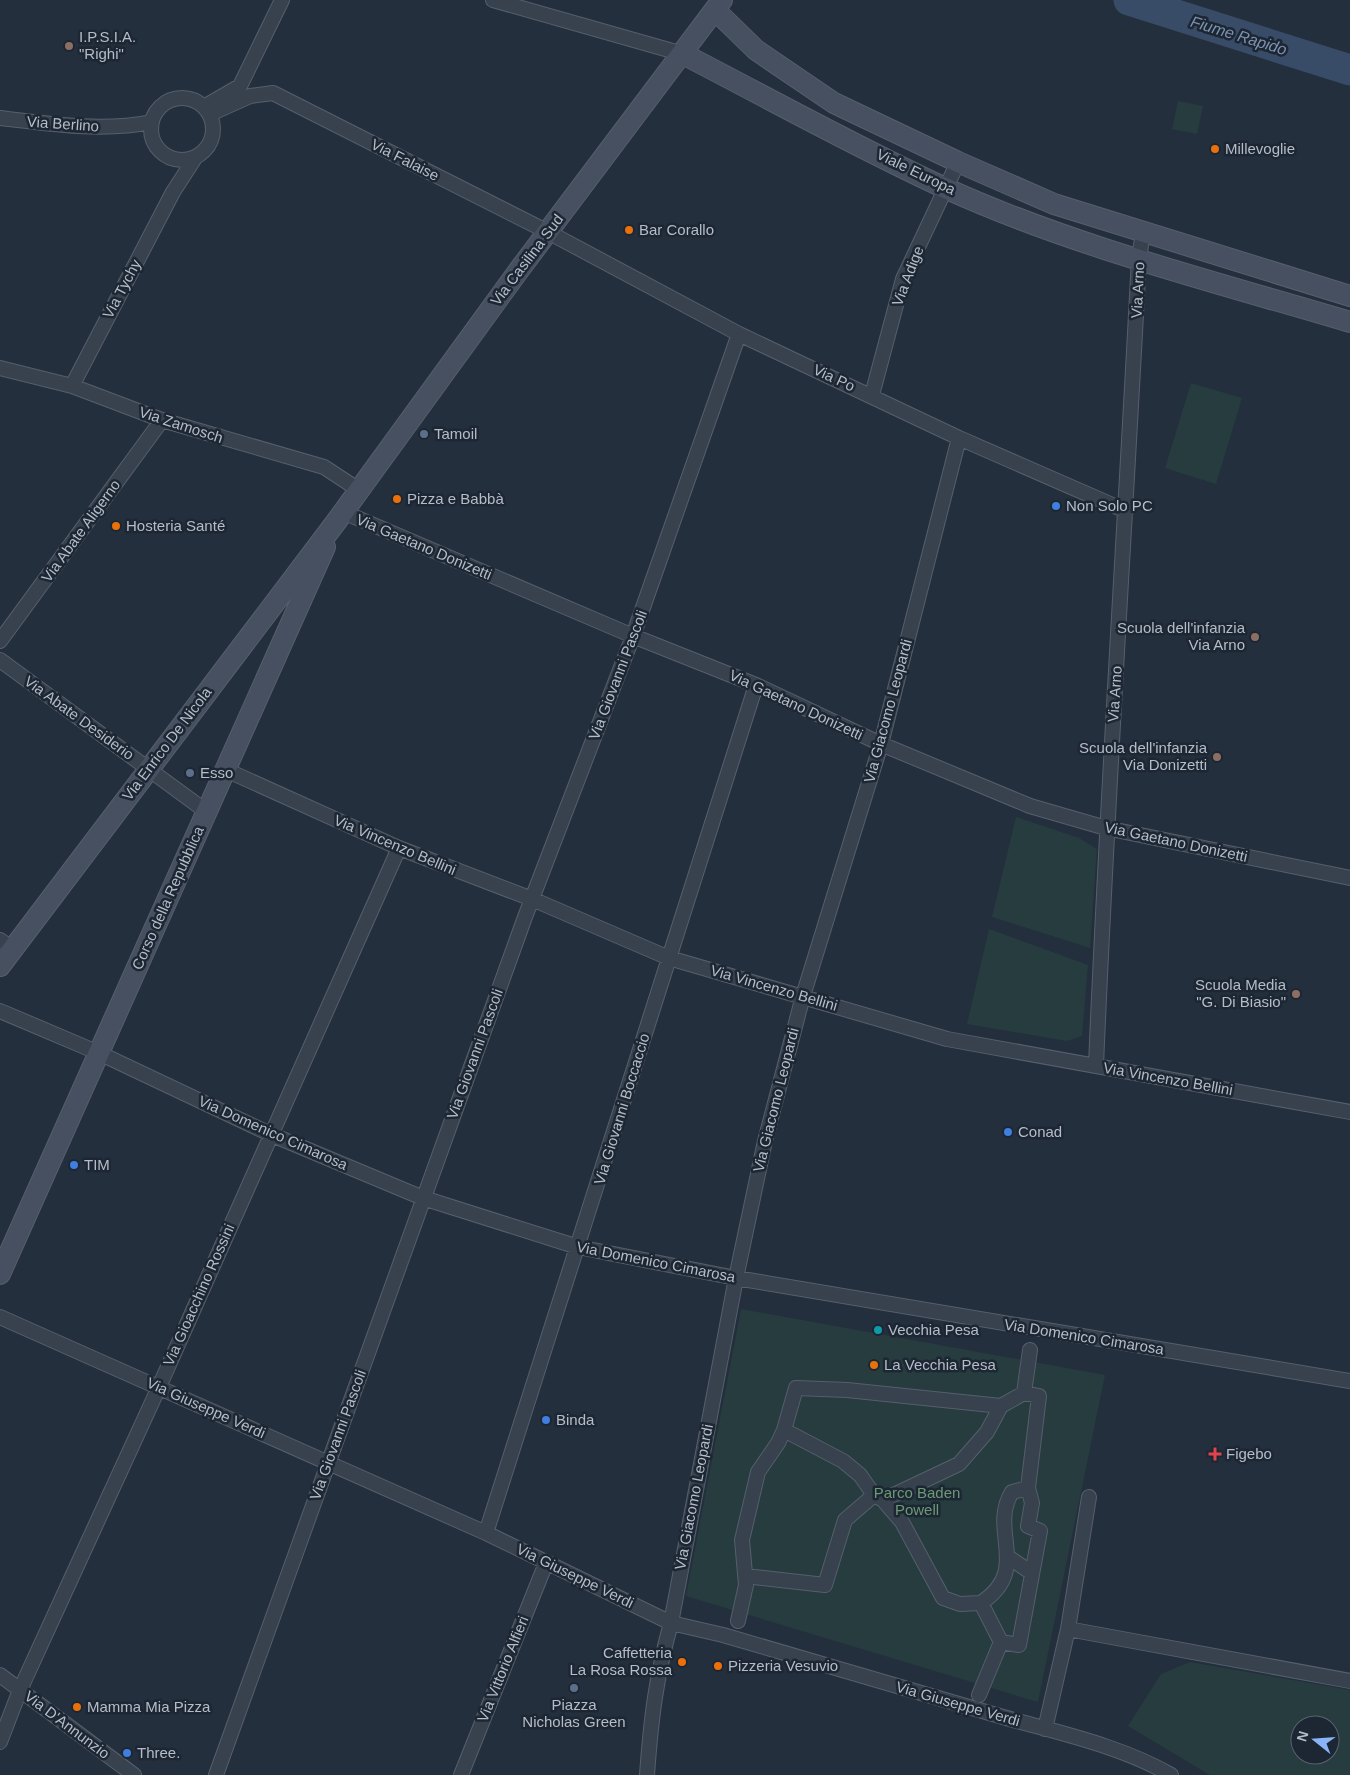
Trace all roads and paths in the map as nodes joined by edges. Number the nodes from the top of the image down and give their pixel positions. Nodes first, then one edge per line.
1 (282, 0) edge
2 (493, 0) edge
3 (718, 5) edge
4 (682, 54) junction
5 (207, 110) junction
6 (0, 118) edge
7 (152, 128) junction
8 (195, 158) junction
9 (178, 160) junction
10 (958, 162) junction
11 (946, 188) junction
12 (173, 192) junction
13 (548, 232) junction
14 (1143, 232) junction
15 (1139, 258) junction
16 (1350, 296) edge
17 (1350, 322) edge
18 (739, 334) junction
19 (1, 370) edge
20 (72, 386) junction
21 (872, 395) junction
22 (162, 420) junction
23 (959, 438) junction
24 (359, 490) junction
25 (1126, 511) junction
26 (340, 517) junction
27 (265, 613) junction
28 (290, 626) junction
29 (633, 636) junction
30 (0, 641) edge
31 (0, 660) edge
32 (756, 684) junction
33 (881, 744) junction
34 (148, 769) junction
35 (226, 770) junction
36 (207, 812) junction
37 (1106, 828) junction
38 (399, 848) junction
39 (1350, 878) edge
40 (532, 899) junction
41 (6, 944) edge
42 (669, 958) junction
43 (0, 966) edge
44 (803, 996) junction
45 (0, 1011) edge
46 (99, 1053) junction
47 (1096, 1066) junction
48 (1350, 1112) edge
49 (270, 1134) junction
50 (423, 1198) junction
51 (578, 1247) junction
52 (0, 1274) edge
53 (736, 1278) junction
54 (0, 1317) edge
55 (1030, 1350) dead end
56 (1350, 1381) edge
57 (159, 1387) junction
58 (1024, 1393) junction
59 (1001, 1406) junction
60 (784, 1430) junction
61 (328, 1462) junction
62 (1028, 1488) junction
63 (1090, 1497) dead end
64 (879, 1498) junction
65 (486, 1533) junction
66 (1008, 1557) junction
67 (546, 1563) junction
68 (1032, 1573) junction
69 (746, 1576) junction
70 (980, 1603) junction
71 (738, 1621) dead end
72 (670, 1623) junction
73 (1068, 1629) junction
74 (1001, 1642) junction
75 (0, 1675) edge
76 (1350, 1681) edge
77 (20, 1690) junction
78 (980, 1695) dead end
79 (1045, 1729) junction
80 (0, 1742) edge
81 (134, 1775) edge
82 (216, 1775) edge
83 (461, 1775) edge
84 (648, 1775) edge
85 (1171, 1775) edge

1 - 5 street
2 - 4 street, Viale Europa
3 - 4 main road, Via Casilina Sud
3 - 10 main road, Viale Europa
4 - 11 main road, Viale Europa
4 - 13 main road, Via Casilina Sud
5 - 7 street
5 - 8 street
5 - 13 street, Via Falaise
6 - 7 street, Via Berlino
7 - 9 street
8 - 9 street
8 - 12 street, Via Tychy
9 - 12 street, Via Tychy
10 - 11 street, Via Adige
10 - 14 main road, Viale Europa
11 - 15 main road, Viale Europa
11 - 21 street, Via Adige
12 - 20 street, Via Tychy
13 - 18 street, Via Po
13 - 24 main road, Via Casilina Sud
14 - 15 street, Via Arno
14 - 16 main road, Viale Europa
15 - 17 main road, Viale Europa
15 - 25 street, Via Arno
18 - 21 street, Via Po
18 - 29 street, Via Giovanni Pascoli
19 - 20 street, Via Zamosch
20 - 22 street, Via Zamosch
21 - 23 street, Via Po
22 - 24 street, Via Zamosch
22 - 30 street, Via Abate Aligerno
23 - 25 street, Via Po
23 - 33 street, Via Giacomo Leopardi
24 - 26 main road, Via Casilina Sud
25 - 37 street, Via Arno
26 - 27 main road, Via Enrico De Nicola
26 - 28 main road, Corso della Repubblica
26 - 29 street, Via Gaetano Donizetti
27 - 28 main road
27 - 34 main road, Via Enrico De Nicola
28 - 35 main road, Corso della Repubblica
29 - 32 street, Via Gaetano Donizetti
29 - 40 street, Via Giovanni Pascoli
31 - 34 street, Via Abate Desiderio
32 - 33 street, Via Gaetano Donizetti
32 - 42 street, Via Giovanni Boccaccio
33 - 37 street, Via Gaetano Donizetti
33 - 44 street, Via Giacomo Leopardi
34 - 36 street, Via Abate Desiderio
34 - 41 main road, Via Enrico De Nicola
35 - 36 main road, Corso della Repubblica
35 - 38 street, Via Vincenzo Bellini
36 - 46 main road, Corso della Repubblica
37 - 39 street, Via Gaetano Donizetti
37 - 47 street, Via Arno
38 - 40 street, Via Vincenzo Bellini
38 - 49 street, Via Gioacchino Rossini
40 - 42 street, Via Vincenzo Bellini
40 - 50 street, Via Giovanni Pascoli
41 - 43 main road, Via Enrico De Nicola
42 - 44 street, Via Vincenzo Bellini
42 - 51 street, Via Giovanni Boccaccio
44 - 47 street, Via Vincenzo Bellini
44 - 53 street, Via Giacomo Leopardi
45 - 46 street, Via Domenico Cimarosa
46 - 49 street, Via Domenico Cimarosa
46 - 52 main road, Corso della Repubblica
47 - 48 street, Via Vincenzo Bellini
49 - 50 street, Via Domenico Cimarosa
49 - 57 street, Via Gioacchino Rossini
50 - 51 street, Via Domenico Cimarosa
50 - 61 street, Via Giovanni Pascoli
51 - 53 street, Via Domenico Cimarosa
51 - 65 street, Via Giovanni Boccaccio
53 - 56 street, Via Domenico Cimarosa
53 - 72 street, Via Giacomo Leopardi
54 - 57 street, Via Giuseppe Verdi
55 - 58 street
57 - 61 street, Via Giuseppe Verdi
57 - 77 street, Via Gioacchino Rossini
58 - 59 street
58 - 62 street
59 - 60 street
59 - 64 street
60 - 64 street
60 - 69 street
61 - 65 street, Via Giuseppe Verdi
61 - 82 street, Via Giovanni Pascoli
62 - 66 street
62 - 68 street
63 - 73 street
64 - 69 street
64 - 70 street
65 - 67 street, Via Giuseppe Verdi
66 - 68 street
66 - 70 street
67 - 72 street, Via Giuseppe Verdi
67 - 83 street, Via Vittorio Alfieri
68 - 74 street
69 - 71 street
70 - 74 street
72 - 79 street, Via Giuseppe Verdi
72 - 84 street, Via Giacomo Leopardi
73 - 76 street
73 - 79 street
74 - 78 street
75 - 77 street, Via D'Annunzio
77 - 80 street, Via Gioacchino Rossini
77 - 81 street, Via D'Annunzio
79 - 85 street, Via Giuseppe Verdi

